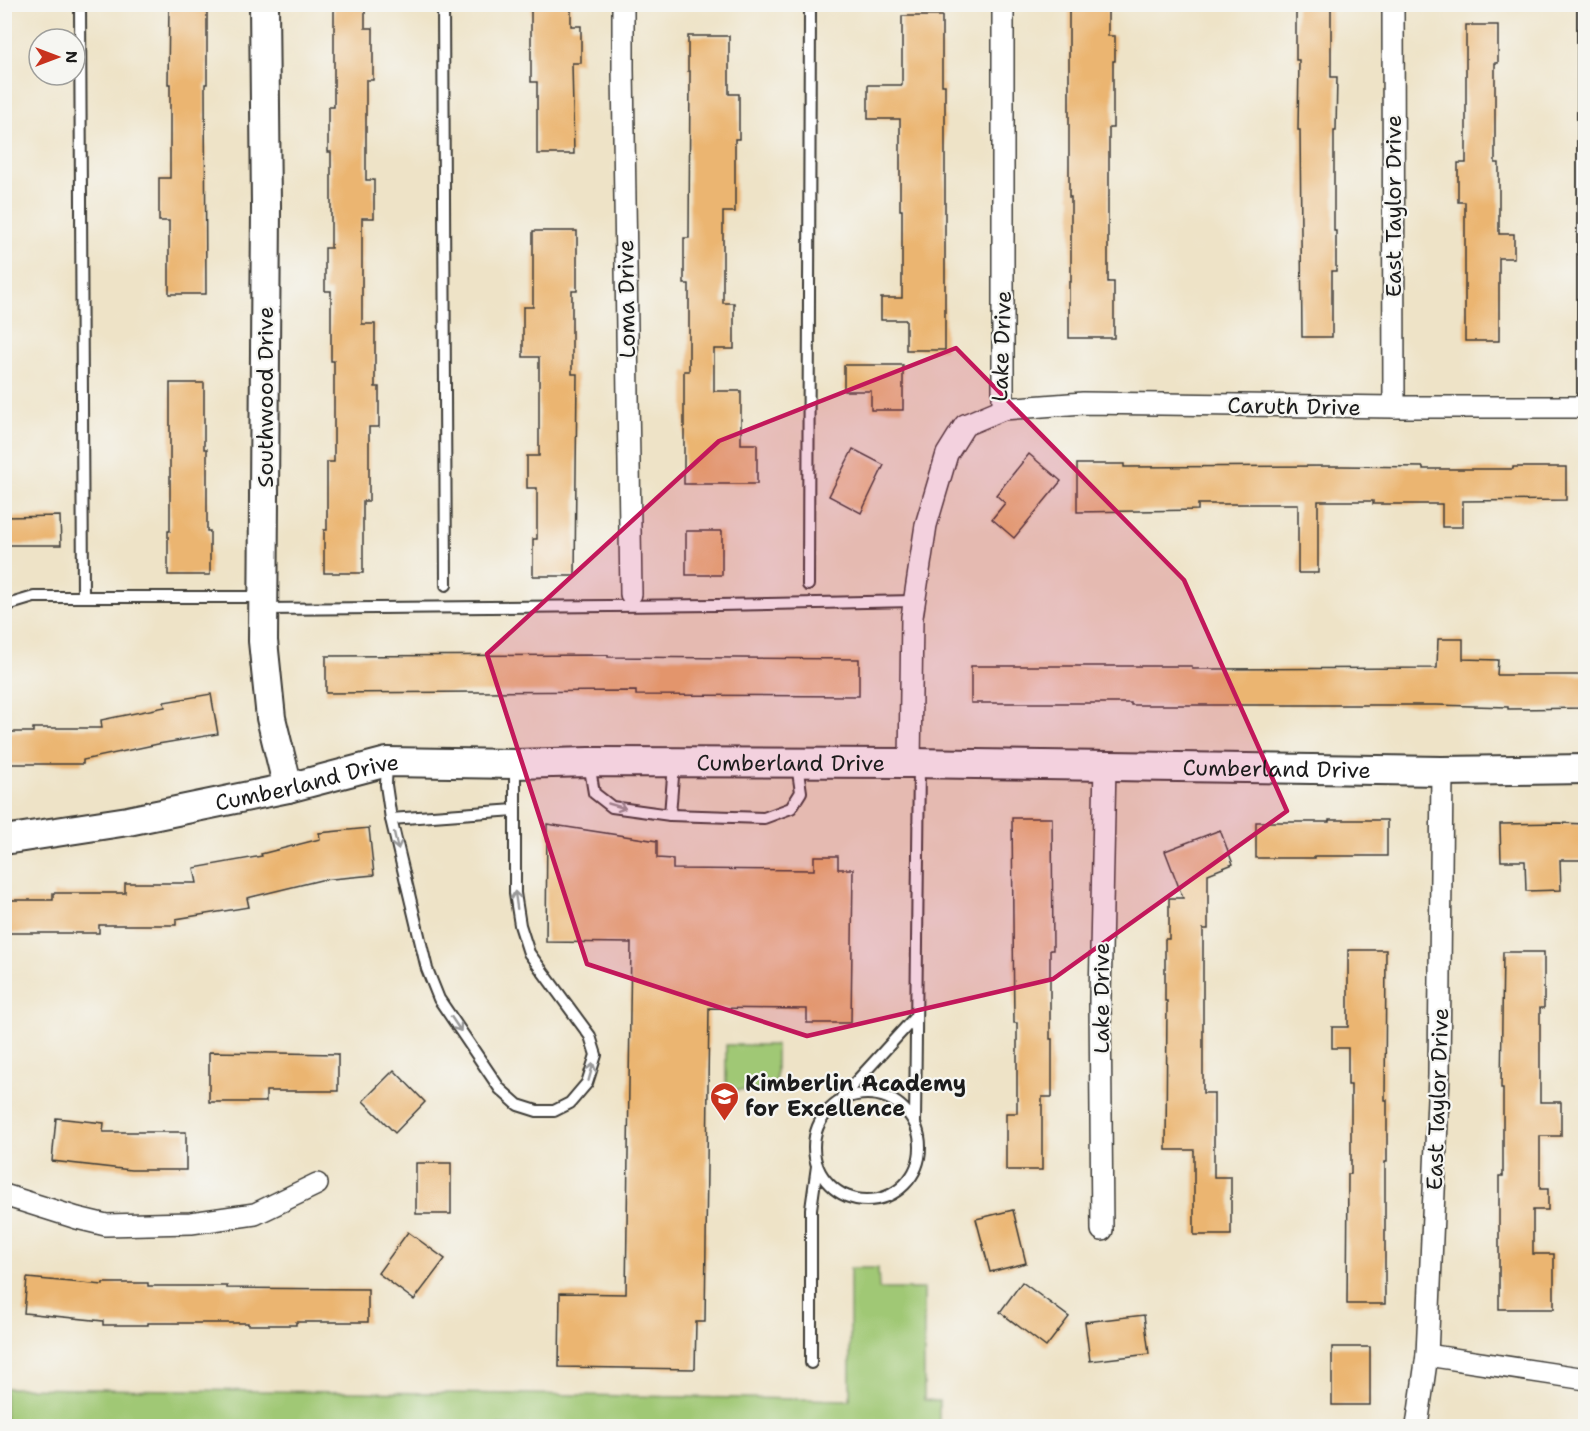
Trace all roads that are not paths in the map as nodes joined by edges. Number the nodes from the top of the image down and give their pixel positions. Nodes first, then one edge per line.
1 (80, 4) edge
2 (264, 4) edge
3 (443, 4) edge
4 (623, 4) edge
5 (810, 4) edge
6 (1003, 4) edge
7 (1393, 4) edge
8 (1583, 4) edge
9 (1394, 407) junction
10 (1584, 407) edge
11 (1003, 409) junction
12 (446, 585) dead end
13 (808, 585) dead end
14 (631, 594) dead end
15 (83, 597) junction
16 (915, 601) junction
17 (263, 603) junction
18 (4, 606) edge
19 (387, 762) junction
20 (589, 762) junction
21 (674, 763) junction
22 (796, 763) junction
23 (915, 763) junction
24 (514, 764) junction
25 (1105, 765) junction
26 (1586, 769) edge
27 (1442, 771) junction
28 (288, 788) junction
29 (514, 810) junction
30 (670, 815) junction
31 (391, 819) junction
32 (4, 840) edge
33 (916, 1016) junction
34 (837, 1103) junction
35 (915, 1122) junction
36 (817, 1166) junction
37 (317, 1184) dead end
38 (4, 1195) edge
39 (1102, 1230) dead end
40 (1427, 1355) junction
41 (812, 1363) dead end
42 (1586, 1379) edge
43 (1417, 1426) edge

1 - 15 lane
2 - 17 street, Southwood Drive
3 - 12 lane
4 - 14 street, Loma Drive
5 - 13 lane
6 - 11 street, Lake Drive
7 - 9 street, East Taylor Drive
8 - 10 lane
9 - 10 street, Caruth Drive
9 - 11 street, Caruth Drive
11 - 16 street, Lake Drive
15 - 17 lane
15 - 18 lane
16 - 17 lane
16 - 23 street, Lake Drive
17 - 28 street, Southwood Drive
19 - 24 street, Cumberland Drive
19 - 28 street, Cumberland Drive
19 - 31 lane
20 - 21 street, Cumberland Drive
20 - 24 street, Cumberland Drive
20 -> 30 lane
21 - 22 street, Cumberland Drive
21 - 30 lane
22 - 23 street, Cumberland Drive
22 - 30 lane
23 - 25 street, Cumberland Drive
23 - 33 lane
24 - 29 lane
25 - 27 street, Cumberland Drive
25 - 39 street, Lake Drive
26 - 27 street, Cumberland Drive
27 - 40 street, East Taylor Drive
28 - 32 street, Cumberland Drive
29 - 31 lane
31 -> 29 lane
33 - 34 lane
33 - 35 lane
34 - 35 lane
34 - 36 lane
35 - 36 lane
36 - 41 lane
37 - 38 street
40 - 42 street
40 - 43 street, East Taylor Drive

